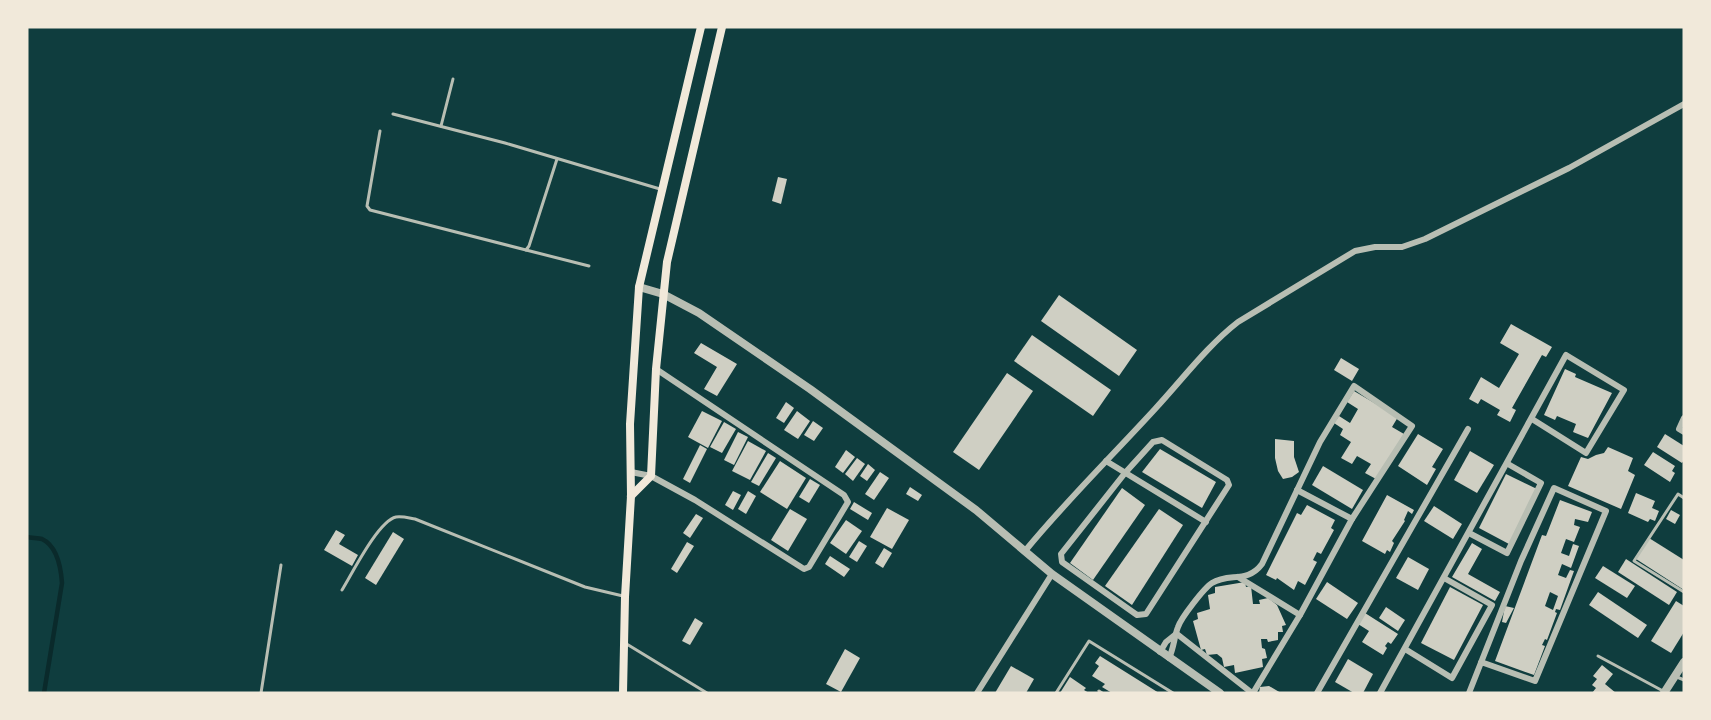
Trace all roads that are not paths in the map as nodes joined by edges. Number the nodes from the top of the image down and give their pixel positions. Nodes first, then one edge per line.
1 (701, 27) edge
2 (722, 27) edge
3 (453, 79) dead end
4 (1684, 104) edge
5 (393, 114) dead end
6 (441, 126) junction
7 (380, 131) dead end
8 (557, 159) junction
9 (662, 189) junction
10 (526, 250) junction
11 (589, 267) dead end
12 (639, 287) junction
13 (663, 294) junction
14 (656, 369) junction
15 (1684, 418) edge
16 (1532, 419) junction
17 (1468, 429) dead end
18 (1684, 432) edge
19 (1106, 461) junction
20 (1508, 464) junction
21 (631, 472) junction
22 (1125, 473) junction
23 (651, 476) junction
24 (1297, 490) junction
25 (631, 496) junction
26 (1684, 498) edge
27 (1352, 519) junction
28 (1206, 522) junction
29 (1469, 533) junction
30 (1025, 551) junction
31 (281, 565) dead end
32 (1052, 573) junction
33 (1238, 577) junction
34 (1444, 578) junction
35 (342, 590) dead end
36 (1684, 592) edge
37 (625, 597) junction
38 (1300, 615) junction
39 (1177, 634) junction
40 (624, 642) junction
41 (1405, 649) junction
42 (1160, 652) junction
43 (1598, 656) dead end
44 (1169, 658) junction
45 (1481, 662) junction
46 (1684, 662) edge
47 (1675, 676) junction
48 (1684, 680) edge
49 (1665, 692) edge
50 (261, 693) edge
51 (623, 693) edge
52 (707, 693) edge
53 (977, 693) edge
54 (1056, 693) edge
55 (1173, 693) edge
56 (1220, 693) edge
57 (1252, 693) edge
58 (1317, 693) edge
59 (1380, 693) edge
60 (1469, 693) edge

1 - 9 main road
2 - 13 main road
3 - 6 lane
4 - 19 street
5 - 6 lane
6 - 8 lane
7 - 10 lane
8 - 9 lane
8 - 10 lane
9 - 12 main road
10 - 11 lane
12 - 13 street
12 - 21 main road
13 - 14 main road
13 - 30 street
14 - 23 main road
14 - 23 street
15 - 18 street
16 - 16 street
16 - 20 street
17 - 58 street
19 - 22 street
19 - 30 street
20 - 29 street
20 - 29 street
21 - 23 street
21 - 25 main road
22 - 28 street
22 - 28 street
22 - 28 street
23 - 25 main road
24 - 27 street
24 - 27 street
24 - 33 street
25 - 37 main road
26 - 36 lane
27 - 38 street
29 - 34 street
30 - 32 street
31 - 50 lane
32 - 42 street
32 - 53 street
33 - 38 street
33 - 39 street
34 - 41 street
34 - 41 street
35 - 37 lane
37 - 40 main road
38 - 57 street
39 - 42 street
39 - 44 street
39 - 57 street
40 - 51 main road
40 - 52 lane
41 - 59 street
42 - 44 street
43 - 49 lane
44 - 56 street
45 - 45 street
45 - 60 street
46 - 47 street
47 - 48 lane
47 - 49 street
54 - 55 lane

